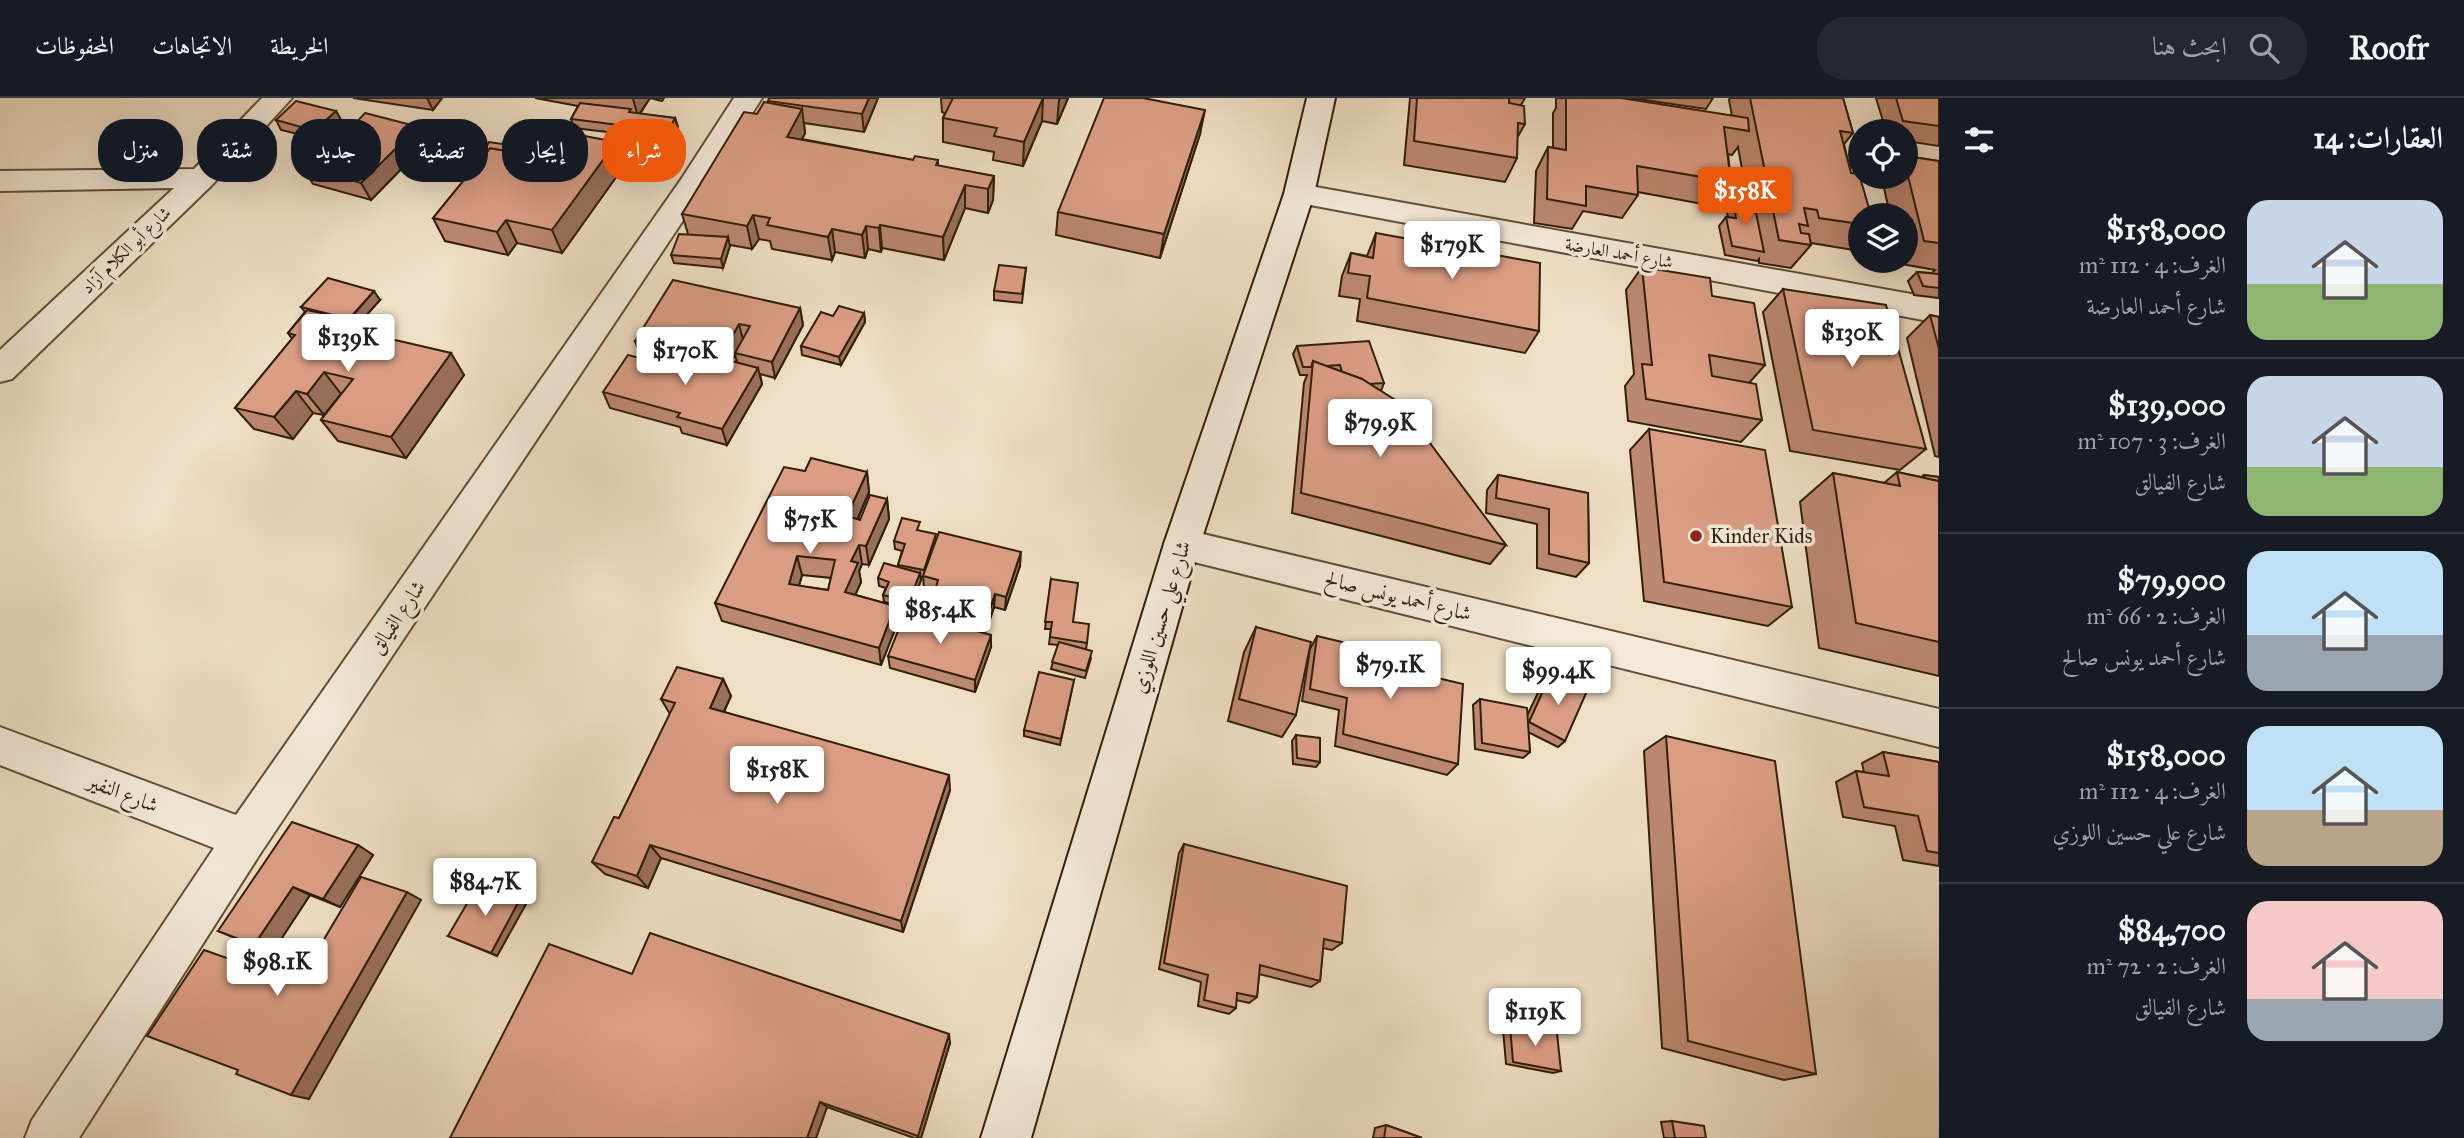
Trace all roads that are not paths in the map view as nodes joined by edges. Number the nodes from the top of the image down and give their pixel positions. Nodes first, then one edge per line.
1 (278, 98) edge
2 (748, 98) edge
3 (1321, 98) edge
4 (258, 119) edge
5 (197, 178) edge
6 (0, 181) edge
7 (198, 182) edge
8 (1299, 194) junction
9 (1939, 311) edge
10 (0, 370) edge
11 (1182, 544) junction
12 (1939, 728) edge
13 (0, 746) edge
14 (245, 839) junction
15 (50, 1138) edge
16 (1006, 1138) edge

1 - 4 street, شارع أبو الكلام آزاد
2 - 14 street, شارع الفيالق
3 - 8 street, شارع علي حسين اللوزي
5 - 6 street
7 - 10 street, شارع أبو الكلام آزاد
8 - 9 street, شارع أحمد العارضة
8 - 11 street, شارع علي حسين اللوزي
11 - 12 street, شارع أحمد يونس صالح
11 - 16 street, شارع علي حسين اللوزي
13 - 14 street, شارع النفير
14 - 15 street, شارع الفيالق

